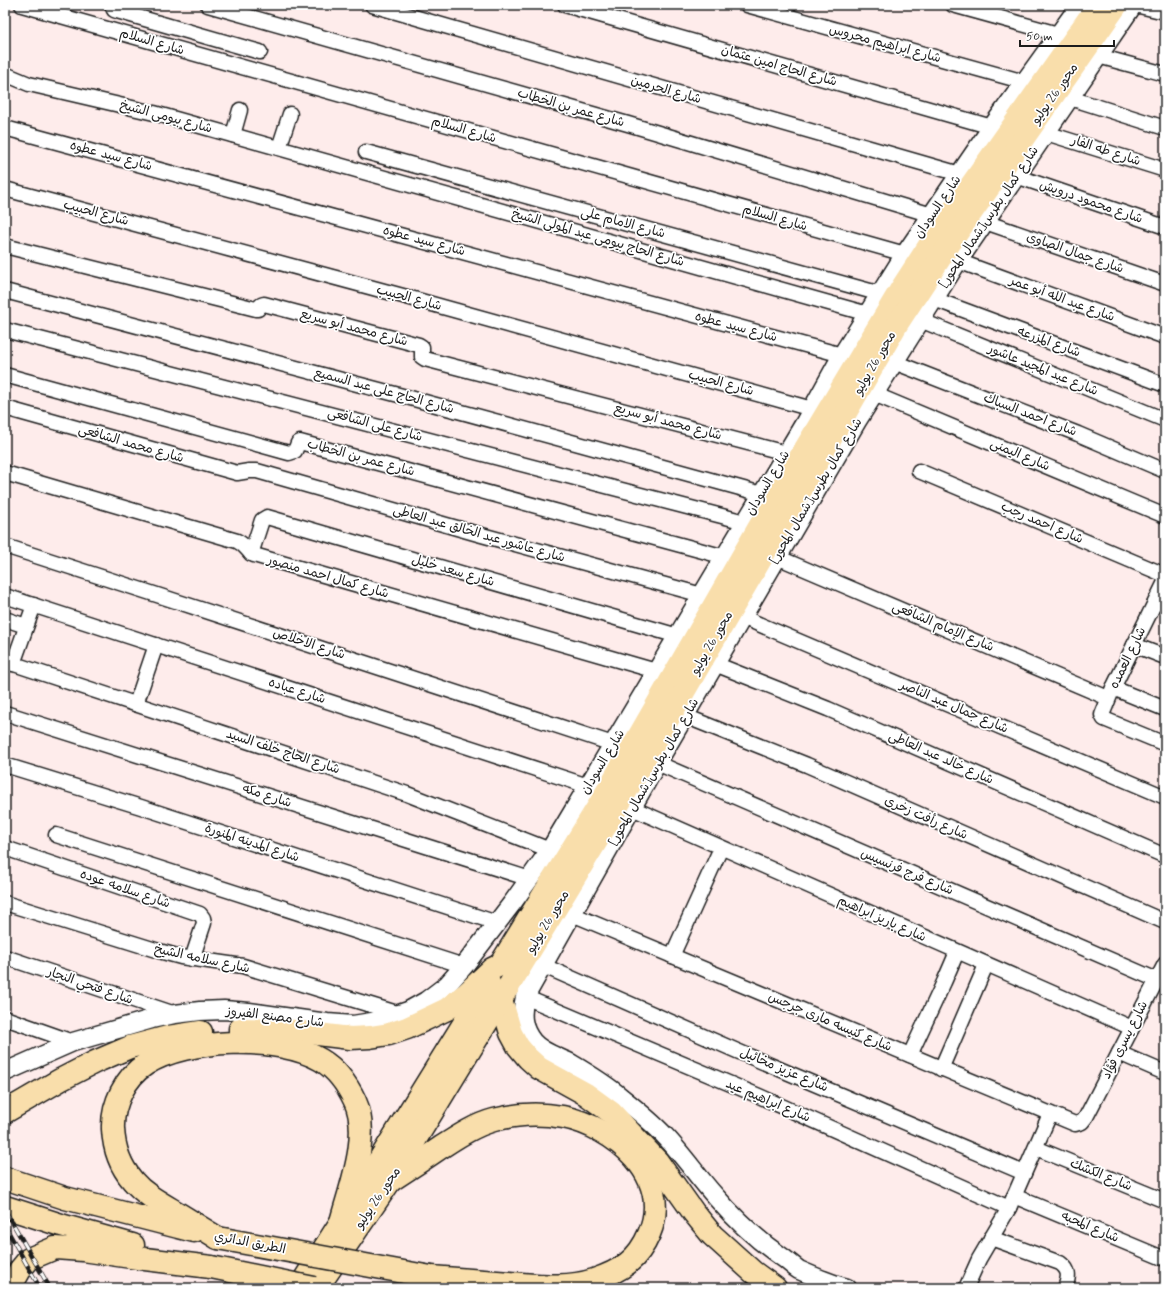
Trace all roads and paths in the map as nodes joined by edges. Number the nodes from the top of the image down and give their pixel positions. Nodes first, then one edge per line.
1 (22, 5) edge
2 (112, 5) edge
3 (208, 5) edge
4 (372, 5) edge
5 (565, 5) edge
6 (747, 5) edge
7 (953, 5) edge
8 (1084, 5) edge
9 (1117, 5) edge
10 (1134, 5) edge
11 (1165, 12) edge
12 (1058, 34) junction
13 (260, 52) dead end
14 (1098, 56) junction
15 (5, 74) edge
16 (1165, 74) edge
17 (1024, 82) junction
18 (1070, 98) junction
19 (240, 110) dead end
20 (290, 114) dead end
21 (992, 127) junction
22 (5, 128) edge
23 (1165, 128) edge
24 (1046, 133) junction
25 (233, 135) junction
26 (279, 148) junction
27 (366, 152) dead end
28 (328, 162) joint
29 (1165, 170) edge
30 (960, 174) junction
31 (1016, 176) junction
32 (5, 189) edge
33 (932, 215) junction
34 (985, 222) junction
35 (1165, 227) edge
36 (5, 246) edge
37 (905, 254) junction
38 (958, 261) junction
39 (1165, 284) edge
40 (5, 291) edge
41 (881, 294) junction
42 (934, 298) junction
43 (868, 314) junction
44 (920, 320) junction
45 (5, 330) edge
46 (1165, 337) edge
47 (842, 355) junction
48 (894, 362) junction
49 (5, 375) edge
50 (1165, 385) edge
51 (874, 394) junction
52 (5, 408) edge
53 (812, 409) junction
54 (1165, 420) edge
55 (786, 452) junction
56 (257, 471) joint
57 (919, 471) dead end
58 (1165, 471) edge
59 (5, 473) edge
60 (762, 494) junction
61 (1165, 516) edge
62 (745, 522) junction
63 (5, 546) edge
64 (251, 554) junction
65 (725, 557) junction
66 (777, 557) junction
67 (1165, 575) edge
68 (1165, 582) edge
69 (702, 595) junction
70 (5, 596) edge
71 (1160, 604) edge
72 (34, 605) junction
73 (742, 617) junction
74 (5, 619) edge
75 (26, 626) junction
76 (678, 636) junction
77 (156, 645) junction
78 (1134, 645) junction
79 (1165, 657) edge
80 (9, 662) edge
81 (715, 664) junction
82 (656, 671) junction
83 (1111, 693) junction
84 (136, 704) junction
85 (1165, 709) edge
86 (5, 713) edge
87 (685, 716) junction
88 (613, 744) junction
89 (1165, 744) edge
90 (658, 763) junction
91 (5, 765) edge
92 (588, 786) junction
93 (1165, 797) edge
94 (632, 808) junction
95 (56, 835) dead end
96 (5, 848) edge
97 (721, 848) junction
98 (550, 850) junction
99 (1165, 856) edge
100 (530, 879) junction
101 (5, 903) edge
102 (572, 914) junction
103 (1165, 922) edge
104 (497, 923) junction
105 (957, 952) junction
106 (672, 956) junction
107 (5, 957) edge
108 (192, 959) junction
109 (1165, 964) edge
110 (500, 965) junction
111 (986, 965) junction
112 (464, 966) junction
113 (544, 966) junction
114 (1157, 980) junction
115 (525, 997) junction
116 (501, 999) junction
117 (175, 1014) junction
118 (400, 1014) junction
119 (5, 1018) edge
120 (1132, 1028) junction
121 (73, 1042) junction
122 (1119, 1053) junction
123 (910, 1056) junction
124 (942, 1069) junction
125 (5, 1072) edge
126 (1165, 1073) edge
127 (5, 1112) edge
128 (1050, 1114) junction
129 (1086, 1117) joint
130 (1036, 1148) junction
131 (1024, 1173) junction
132 (5, 1178) edge
133 (390, 1181) junction
134 (1165, 1201) edge
135 (1011, 1202) junction
136 (5, 1207) edge
137 (342, 1222) junction
138 (218, 1238) junction
139 (991, 1238) junction
140 (1165, 1259) edge
141 (211, 1267) junction
142 (431, 1277) junction
143 (1067, 1283) edge
144 (10, 1288) edge
145 (299, 1288) edge
146 (314, 1288) edge
147 (317, 1288) edge
148 (499, 1288) edge
149 (775, 1288) edge
150 (847, 1288) edge
151 (966, 1288) edge

1 - 37 street, شارع السلام
2 - 13 street
3 - 33 street, شارع عمر بن الخطاب
4 - 30 street, شارع الحرمين
5 - 21 street, شارع الحاج امين عثمان
6 - 17 street, شارع ابراهيم محروس
7 - 12 street
8 - 12 street, شارع السودان
8 - 110 highway, محور 26 يوليو
9 - 116 highway, محور 26 يوليو
10 - 11 street
10 - 14 street, شارع كمال بطرس[شمال المحور]
12 - 17 street, شارع السودان
14 - 16 street
14 - 18 street, شارع كمال بطرس[شمال المحور]
15 - 25 street, شارع بيومى الشيخ
17 - 21 street, شارع السودان
18 - 23 street
18 - 24 street, شارع كمال بطرس[شمال المحور]
19 - 25 street
20 - 26 street
21 - 30 street, شارع السودان
22 - 47 street, شارع سيد عطوه
24 - 29 street, شارع طه الفار
24 - 31 street, شارع كمال بطرس[شمال المحور]
25 - 26 street, شارع بيومى الشيخ
26 - 28 street, شارع بيومى الشيخ
27 - 41 street, شارع الامام على
28 - 43 street, شارع الحاج بيومى عبد المولى الشيخ
30 - 33 street, شارع السودان
31 - 34 street, شارع كمال بطرس[شمال المحور]
31 - 35 street, شارع محمود درويش
32 - 53 street, شارع الحبيب
33 - 37 street, شارع السودان
34 - 38 street, شارع كمال بطرس[شمال المحور]
34 - 39 street, شارع جمال الصاوى
36 - 55 street, شارع محمد أبو سريع
37 - 41 street, شارع السودان
38 - 42 street, شارع كمال بطرس[شمال المحور]
38 - 46 street, شارع عبد الله أبو عمر
40 - 60 street, شارع الحاج على عبد السميع
41 - 43 street, شارع السودان
42 - 44 street, شارع كمال بطرس[شمال المحور]
42 - 50 street, شارع المزرعه
43 - 47 street, شارع السودان
44 - 48 street, شارع كمال بطرس[شمال المحور]
44 - 54 street, شارع عبد المجيد عاشور
45 - 62 street, شارع على الشافعى
47 - 53 street, شارع السودان
48 - 51 street, شارع كمال بطرس[شمال المحور]
48 - 58 street, شارع احمد السباك
49 - 65 street, شارع عمر بن الخطاب
51 - 61 street, شارع اليمنى
51 - 66 street, شارع كمال بطرس[شمال المحور]
52 - 56 street, شارع محمد الشافعى
53 - 55 street, شارع السودان
55 - 60 street, شارع السودان
56 - 69 street, شارع عاشور عبد الخالق عبد العاطى
57 - 67 street, شارع احمد رجب
59 - 64 street, شارع كمال احمد منصور
60 - 62 street, شارع السودان
62 - 65 street, شارع السودان
63 - 88 street, شارع الاخلاص
64 - 76 street, شارع سعد خليل
64 - 82 street, شارع كمال احمد منصور
65 - 69 street, شارع السودان
66 - 73 street, شارع كمال بطرس[شمال المحور]
66 - 83 street, شارع الإمام الشافعى
68 - 71 street, شارع العمده
69 - 76 street, شارع السودان
70 - 72 street, شارع عباده
71 - 78 street, شارع العمده
72 - 75 street
72 - 77 street, شارع عباده
73 - 81 street, شارع كمال بطرس[شمال المحور]
73 - 93 street, شارع جمال عبد الناصر
74 - 75 street
75 - 80 street
76 - 82 street, شارع السودان
77 - 84 street
77 - 92 street, شارع عباده
78 - 79 street
78 - 83 street, شارع العمده
80 - 84 street, شارع الحاج خلف السيد
81 - 87 street, شارع كمال بطرس[شمال المحور]
81 - 99 street, شارع خالد عبد العاطى
82 - 88 street, شارع السودان
83 - 85 street, شارع الإمام الشافعى
83 - 89 street, شارع العمده
84 - 98 street, شارع الحاج خلف السيد
86 - 100 street, شارع مكه
87 - 90 street, شارع كمال بطرس[شمال المحور]
87 - 103 street, شارع رأفت زخرى
88 - 92 street, شارع السودان
90 - 94 street, شارع كمال بطرس[شمال المحور]
90 - 114 street, شارع فرج فرنسيس
91 - 104 street, شارع المدينه المنورة
92 - 98 street, شارع السودان
94 - 97 street, شارع باريز ابراهيم
94 - 102 street, شارع كمال بطرس[شمال المحور]
95 - 112 street
96 - 108 street, شارع سلامه عوده
97 - 105 street, شارع باريز ابراهيم
97 - 106 street
98 - 100 street, شارع السودان
100 - 104 street, شارع السودان
101 - 108 street, شارع سلامه الشيخ
102 - 106 street, شارع كنيسه مارى جرجس
102 - 113 street, شارع كمال بطرس[شمال المحور]
104 - 112 street, شارع السودان
105 - 111 street, شارع باريز ابراهيم
105 - 123 street
106 - 123 street, شارع كنيسه مارى جرجس
107 - 117 street, شارع فتحي النجار
108 - 118 street, شارع سلامه الشيخ
109 - 114 street, شارع يسرى فؤاد
110 - 127 highway
110 - 137 highway, محور 26 يوليو
111 - 120 street, شارع باريز ابراهيم
111 - 124 street
112 - 118 street, شارع مصنع الفيروز
113 - 115 street, شارع كمال بطرس[شمال المحور]
113 - 131 street, شارع عزيز مخائيل
114 - 120 street, شارع يسرى فؤاد
115 - 135 street, شارع ابراهيم عيد
115 - 150 street, شارع كمال بطرس[شمال المحور]
116 - 133 highway, محور 26 يوليو
116 - 149 highway
117 - 118 street, شارع مصنع الفيروز
117 - 121 street, شارع مصنع الفيروز
119 - 121 street
120 - 122 street, شارع يسرى فؤاد
121 - 125 street, شارع مصنع الفيروز
122 - 126 street
122 - 129 street, شارع يسرى فؤاد
123 - 124 street, شارع كنيسه مارى جرجس
124 - 128 street, شارع كنيسه مارى جرجس
128 - 129 street, شارع كنيسه مارى جرجس
128 - 130 street
130 - 131 street
130 - 134 street, شارع الكشك
131 - 135 street
132 - 138 highway, الطريق الدائري
133 - 142 highway
133 - 147 highway, محور 26 يوليو
135 - 139 street
135 - 140 street, شارع المحبه
136 - 141 highway
137 - 138 highway
137 - 145 highway, محور 26 يوليو
138 - 142 highway, الطريق الدائري, bridge
139 - 143 street
139 - 151 street
141 - 144 highway
141 - 146 highway, bridge
142 - 148 highway, الطريق الدائري

